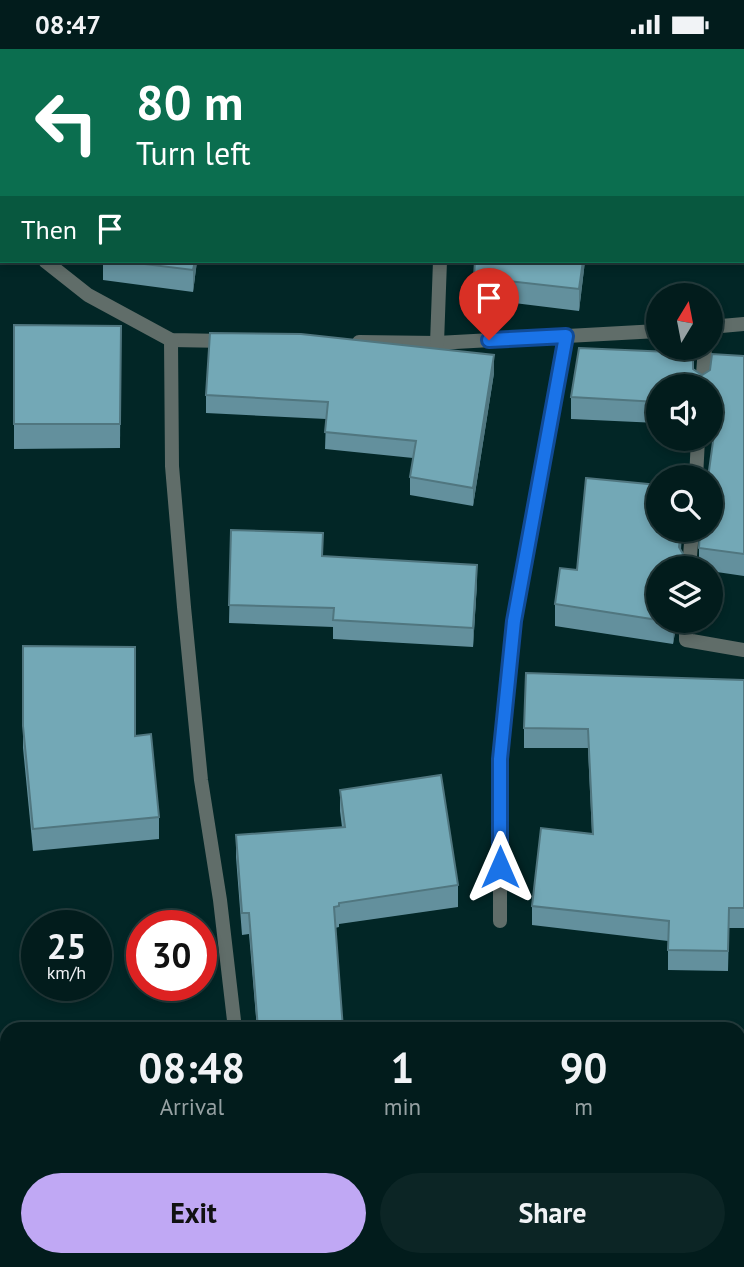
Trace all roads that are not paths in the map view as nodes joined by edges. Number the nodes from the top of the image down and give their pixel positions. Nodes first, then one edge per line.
1 (48, 263) edge
2 (440, 263) edge
3 (744, 324) edge
4 (723, 326) edge
5 (646, 332) edge
6 (566, 336) junction
7 (171, 340) junction
8 (237, 341) edge
9 (344, 342) edge
10 (437, 343) junction
11 (686, 633) edge
12 (744, 650) edge
13 (500, 921) dead end
14 (234, 1022) edge

1 - 7 street
2 - 10 street
3 - 4 street
5 - 6 street
6 - 10 street
6 - 13 street
7 - 8 street
7 - 14 street
9 - 10 street
11 - 12 street

